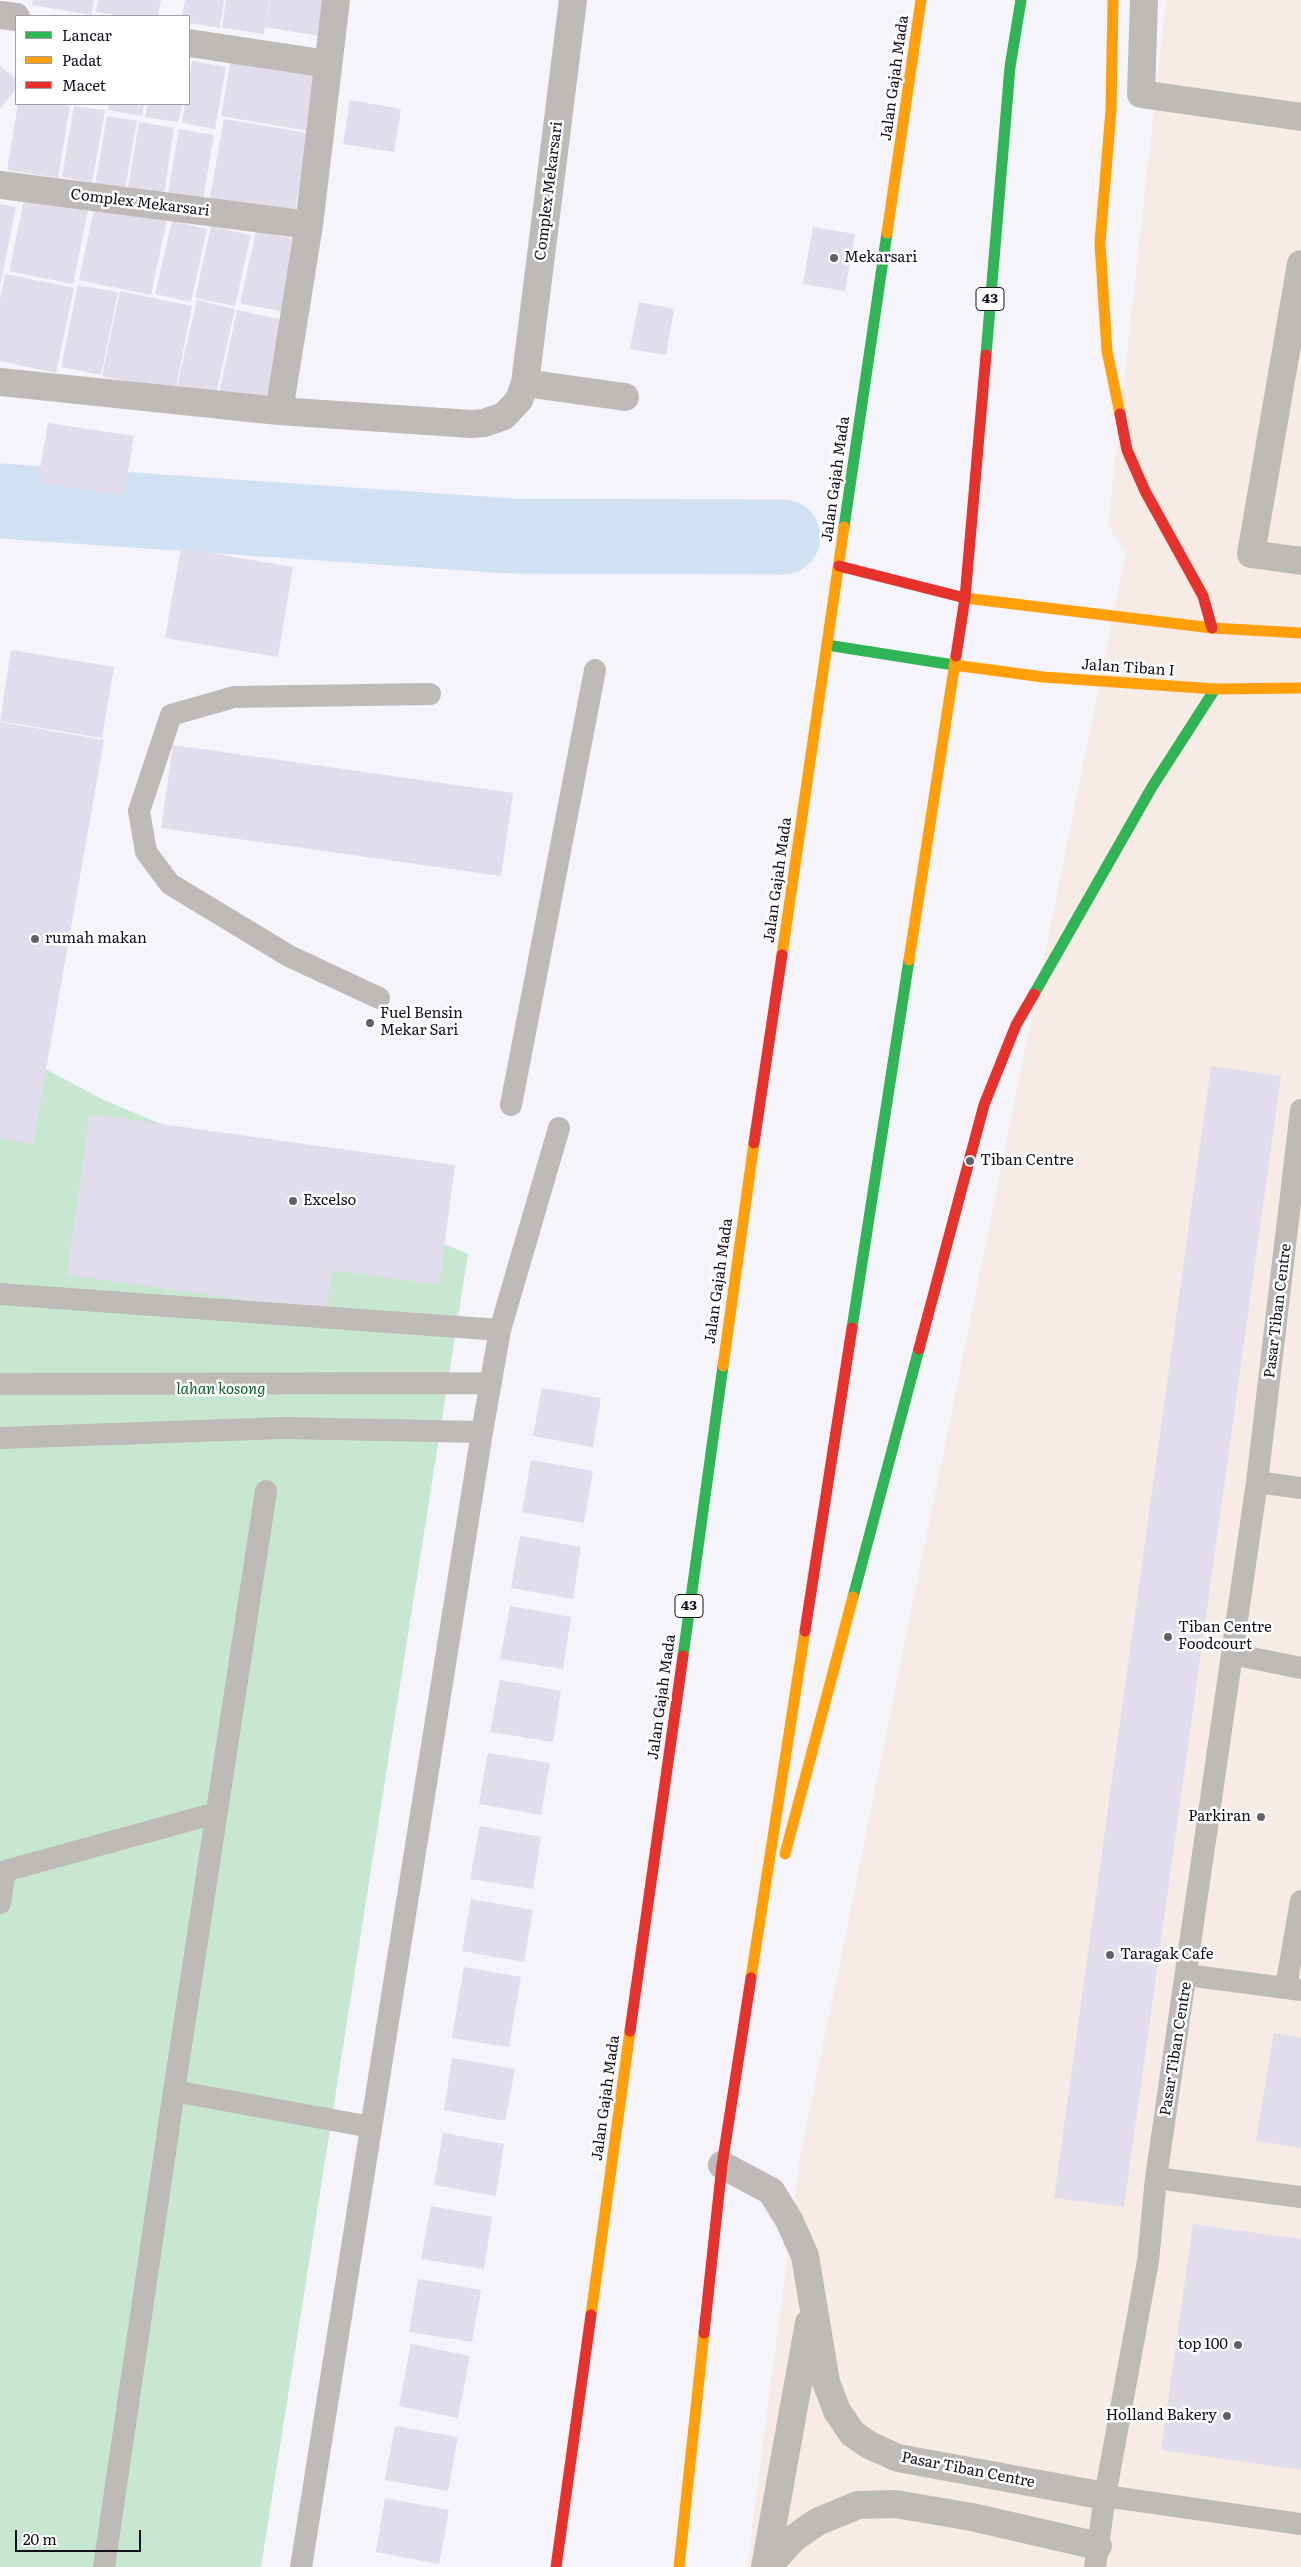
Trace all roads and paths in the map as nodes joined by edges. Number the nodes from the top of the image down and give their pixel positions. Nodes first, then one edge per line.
1 (336, 0) edge
2 (573, 0) edge
3 (921, 0) edge
4 (1021, 0) edge
5 (1113, 0) edge
6 (1144, 0) edge
7 (0, 15) edge
8 (15, 17) edge
9 (190, 44) edge
10 (328, 64) junction
11 (1301, 117) edge
12 (0, 185) edge
13 (309, 225) junction
14 (1301, 264) edge
15 (0, 382) edge
16 (525, 383) junction
17 (625, 397) dead end
18 (279, 411) junction
19 (1301, 561) edge
20 (839, 566) junction
21 (966, 598) junction
22 (1212, 628) junction
23 (1301, 633) edge
24 (827, 645) junction
25 (954, 665) junction
26 (595, 670) dead end
27 (1301, 688) edge
28 (1215, 689) junction
29 (430, 694) dead end
30 (379, 998) dead end
31 (511, 1105) dead end
32 (1301, 1110) edge
33 (559, 1128) dead end
34 (0, 1294) edge
35 (500, 1330) junction
36 (491, 1383) junction
37 (0, 1384) edge
38 (482, 1432) junction
39 (0, 1438) edge
40 (1256, 1482) junction
41 (1301, 1488) edge
42 (266, 1490) dead end
43 (1232, 1654) junction
44 (1301, 1668) edge
45 (216, 1813) junction
46 (783, 1862) dead end
47 (778, 1881) dead end
48 (1301, 1901) edge
49 (0, 1903) edge
50 (1187, 1974) junction
51 (1293, 1988) edge
52 (748, 1996) junction
53 (174, 2091) junction
54 (371, 2126) junction
55 (722, 2165) junction
56 (1156, 2178) junction
57 (1301, 2197) edge
58 (812, 2304) junction
59 (1105, 2496) junction
60 (1301, 2524) edge
61 (1097, 2557) edge
62 (104, 2567) edge
63 (301, 2567) edge
64 (556, 2567) edge
65 (679, 2567) edge
66 (766, 2567) edge

1 - 10 street
2 - 16 street, Complex Mekarsari
3 - 20 main road, Jalan Gajah Mada
4 - 21 main road, 43
5 - 22 main road
6 - 11 street
7 - 8 street
9 - 10 street
10 - 13 street
12 - 13 street, Complex Mekarsari
13 - 18 street
14 - 19 street
15 - 18 street, Complex Mekarsari
16 - 17 street
16 - 18 street, Complex Mekarsari
20 - 21 main road
20 - 24 main road, Jalan Gajah Mada
21 - 22 main road
21 - 25 main road
22 - 23 main road
24 - 25 main road, Jalan Tiban I
24 - 64 main road, Jalan Gajah Mada / 43
25 - 28 main road, Jalan Tiban I
25 - 52 main road
26 - 31 lane
27 - 28 main road, Jalan Tiban I
28 - 46 main road
29 - 30 lane
32 - 40 lane, Pasar Tiban Centre
33 - 35 lane
34 - 35 lane
35 - 36 lane
36 - 37 lane
36 - 38 lane
38 - 39 lane
38 - 54 lane
40 - 41 lane
40 - 43 lane, Pasar Tiban Centre
42 - 45 lane
43 - 44 lane
43 - 50 lane, Pasar Tiban Centre
45 - 49 lane
45 - 53 lane
47 - 52 main road
48 - 51 lane
50 - 51 lane
50 - 56 lane, Pasar Tiban Centre
52 - 55 main road
53 - 54 lane
53 - 62 lane
54 - 63 lane
55 - 58 street, Pasar Tiban Centre
55 - 65 main road
56 - 57 lane
56 - 59 lane, Pasar Tiban Centre
58 - 59 street, Pasar Tiban Centre
58 - 66 street, Pasar Tiban Centre
59 - 60 lane, Pasar Tiban Centre
59 - 61 lane, Pasar Tiban Centre
61 - 66 street, Pasar Tiban Centre

